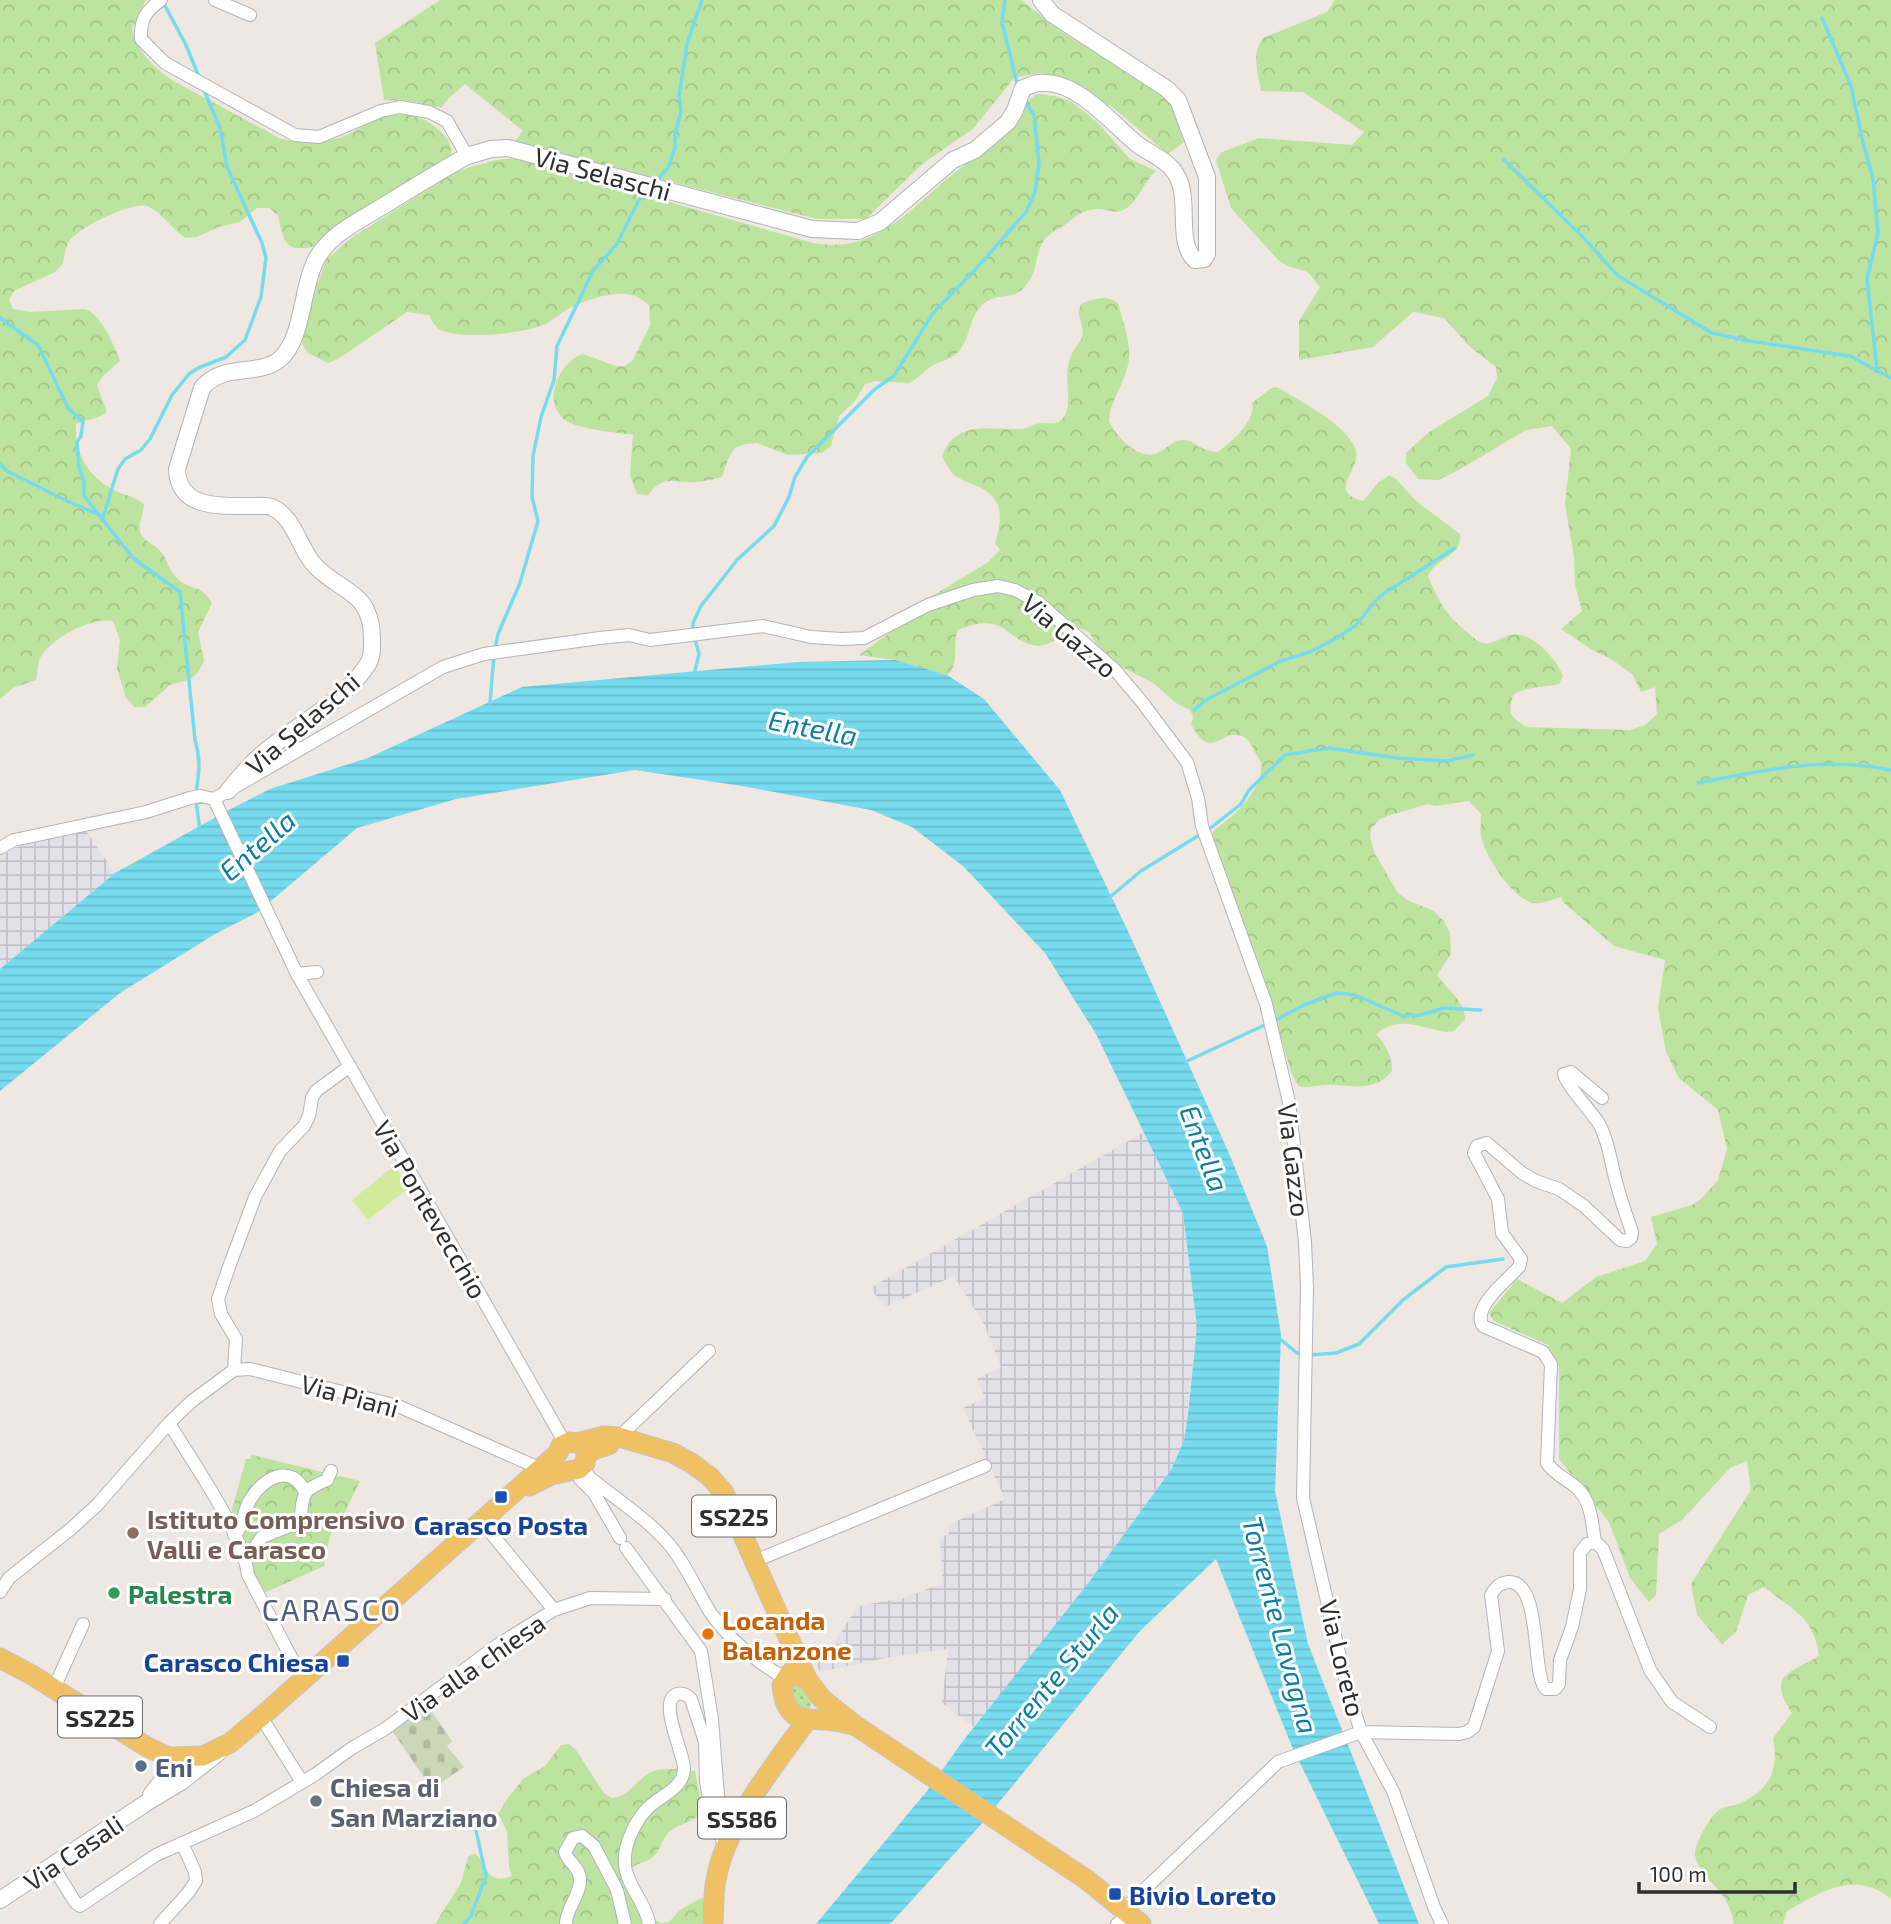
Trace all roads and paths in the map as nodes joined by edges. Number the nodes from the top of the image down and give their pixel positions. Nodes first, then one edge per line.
1 (161, 0) edge
2 (215, 0) edge
3 (1041, 0) edge
4 (250, 15) dead end
5 (467, 156) junction
6 (219, 799) junction
7 (0, 848) edge
8 (296, 972) junction
9 (317, 972) dead end
10 (350, 1066) junction
11 (1602, 1098) dead end
12 (709, 1351) dead end
13 (234, 1370) junction
14 (1305, 1378) joint
15 (169, 1423) junction
16 (629, 1439) junction
17 (573, 1457) junction
18 (985, 1466) dead end
19 (539, 1468) junction
20 (331, 1471) dead end
21 (305, 1492) junction
22 (499, 1507) junction
23 (635, 1515) junction
24 (482, 1522) junction
25 (234, 1535) junction
26 (620, 1538) junction
27 (1595, 1542) junction
28 (245, 1557) junction
29 (755, 1561) junction
30 (0, 1592) edge
31 (665, 1599) junction
32 (554, 1610) junction
33 (83, 1623) dead end
34 (0, 1658) edge
35 (794, 1677) junction
36 (303, 1680) junction
37 (54, 1688) junction
38 (822, 1699) junction
39 (788, 1709) junction
40 (261, 1717) junction
41 (810, 1719) junction
42 (856, 1726) junction
43 (1710, 1727) dead end
44 (1357, 1733) junction
45 (230, 1743) junction
46 (147, 1746) junction
47 (194, 1756) junction
48 (776, 1760) junction
49 (181, 1782) junction
50 (300, 1784) junction
51 (146, 1803) junction
52 (715, 1821) junction
53 (182, 1843) junction
54 (725, 1848) junction
55 (52, 1865) junction
56 (0, 1900) edge
57 (1128, 1918) edge
58 (160, 1924) edge
59 (566, 1924) edge
60 (625, 1924) edge
61 (649, 1924) edge
62 (713, 1924) edge
63 (1443, 1924) edge

1 - 5 street
2 - 4 street
3 - 5 street, Via Selaschi
5 - 6 street, Via Selaschi
6 - 7 street
6 - 8 street, Via Pontevecchio
6 - 14 street, Via Gazzo
8 - 9 street
8 - 10 street, Via Pontevecchio
10 - 13 street
10 - 17 street, Via Pontevecchio
11 - 27 street
12 - 16 street
13 - 15 street
13 - 19 street, Via Piani
14 - 44 street, Via Loreto
15 - 25 street
15 - 30 street
16 - 17 main road, SS225
16 - 29 main road, SS225
17 - 19 main road, SS225
17 - 22 main road, SS225
17 - 23 street
17 - 26 street
18 - 29 street
19 - 22 main road, SS225
20 - 21 street
21 - 25 street
21 - 28 street
22 - 24 main road, SS225
23 - 26 street
23 - 35 street
24 - 32 street
24 - 36 main road, SS225
25 - 28 street
26 - 31 street
27 - 43 street
27 - 44 street
28 - 36 street
29 - 35 main road, SS225
31 - 32 street, Via alla chiesa
31 - 52 street
32 - 50 street, Via alla chiesa
33 - 37 street
34 - 37 main road, SS225
35 - 38 main road, SS225
35 - 39 main road, SS225
36 - 40 main road, SS225
37 - 46 main road, SS225
38 - 41 main road
38 - 42 main road, SS225
39 - 41 main road, SS225
39 - 48 main road, SS586
40 - 45 main road, SS225
40 - 50 street
41 - 42 main road, SS225
41 - 48 main road, SS586
42 - 57 main road, SS225
44 - 57 street
44 - 63 street, Via Loreto
45 - 47 main road, SS225
45 - 49 street, Via Casali
46 - 47 main road, SS225
46 - 51 street
47 - 49 street
47 - 51 street
48 - 54 main road, SS586
49 - 51 street, Via Casali
50 - 53 street, Via alla chiesa
51 - 55 street, Via Casali
52 - 54 street
52 - 61 street
53 - 55 street, Via alla chiesa
53 - 58 street
54 - 62 main road, SS586
55 - 56 street, Via Casali
59 - 60 street

